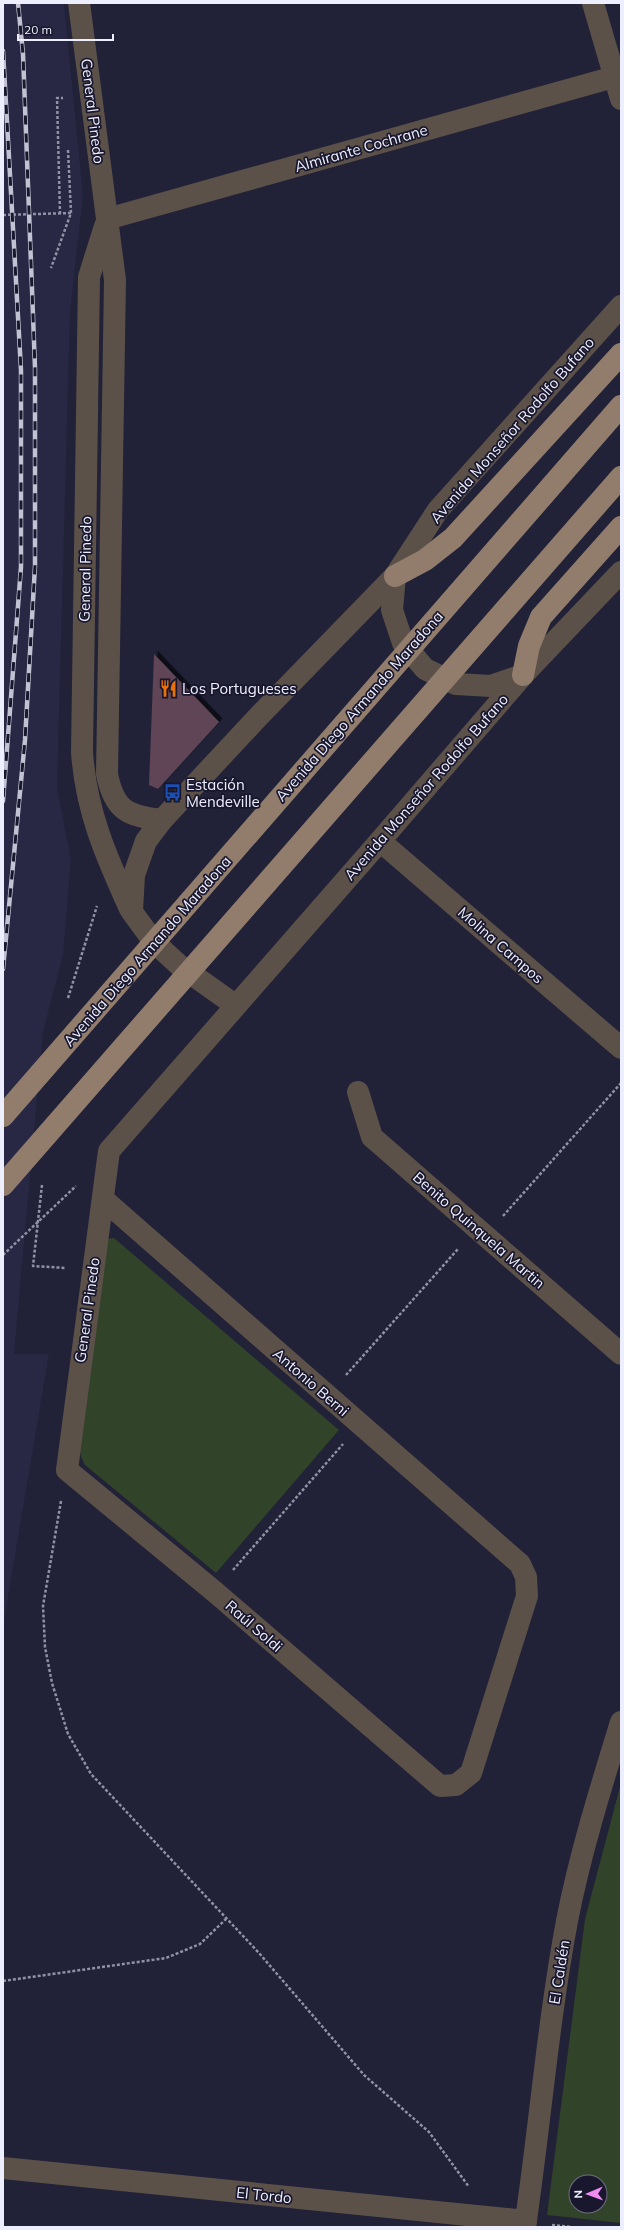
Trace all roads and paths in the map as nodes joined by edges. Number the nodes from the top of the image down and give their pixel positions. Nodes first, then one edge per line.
1 (79, 3) edge
2 (593, 3) edge
3 (614, 77) junction
4 (68, 98) dead end
5 (621, 99) edge
6 (68, 143) dead end
7 (71, 213) junction
8 (60, 214) junction
9 (3, 215) edge
10 (107, 219) junction
11 (51, 268) dead end
12 (621, 306) edge
13 (621, 354) edge
14 (621, 406) edge
15 (621, 477) edge
16 (621, 528) edge
17 (621, 572) edge
18 (395, 576) junction
19 (523, 675) junction
20 (162, 820) junction
21 (380, 841) junction
22 (132, 912) junction
23 (235, 1005) junction
24 (621, 1048) edge
25 (358, 1092) dead end
26 (3, 1116) edge
27 (109, 1150) joint
28 (81, 1181) dead end
29 (3, 1185) edge
30 (103, 1199) junction
31 (3, 1256) edge
32 (621, 1354) edge
33 (360, 1425) junction
34 (66, 1470) junction
35 (214, 1592) junction
36 (621, 1722) edge
37 (440, 1786) joint
38 (226, 1919) junction
39 (3, 1981) edge
40 (3, 2168) edge
41 (484, 2218) junction
42 (526, 2224) edge

1 - 10 street, General Pinedo
2 - 3 street
3 - 5 street
3 - 10 street, Almirante Cochrane
4 - 8 path
6 - 7 path
7 - 8 path
7 - 11 path
8 - 9 path
10 - 20 street, General Pinedo
10 - 22 street, General Pinedo
12 - 18 street, Avenida Monseñor Rodolfo Bufano
13 - 18 main road
14 - 26 main road, Avenida Diego Armando Maradona, bridge
15 - 29 main road, bridge
16 - 19 main road
17 - 19 street, Avenida Monseñor Rodolfo Bufano
18 - 19 street
18 - 20 street, Avenida Monseñor Rodolfo Bufano
19 - 21 street, Avenida Monseñor Rodolfo Bufano
20 - 22 street, Avenida Monseñor Rodolfo Bufano
21 - 23 street, Avenida Monseñor Rodolfo Bufano
21 - 24 street, Molina Campos
22 - 23 street
23 - 27 street, Avenida Monseñor Rodolfo Bufano
25 - 32 street, Benito Quinquela Martin
27 - 30 street, General Pinedo
28 - 31 path
30 - 33 street, Antonio Berni
30 - 34 street, General Pinedo
33 - 35 path
33 - 37 street, Antonio Berni
34 - 35 street, Raúl Soldi
34 - 38 path
35 - 37 street, Raúl Soldi
36 - 42 street, El Caldén
38 - 39 path
38 - 41 path
40 - 41 street, El Tordo
41 - 42 street, El Tordo

